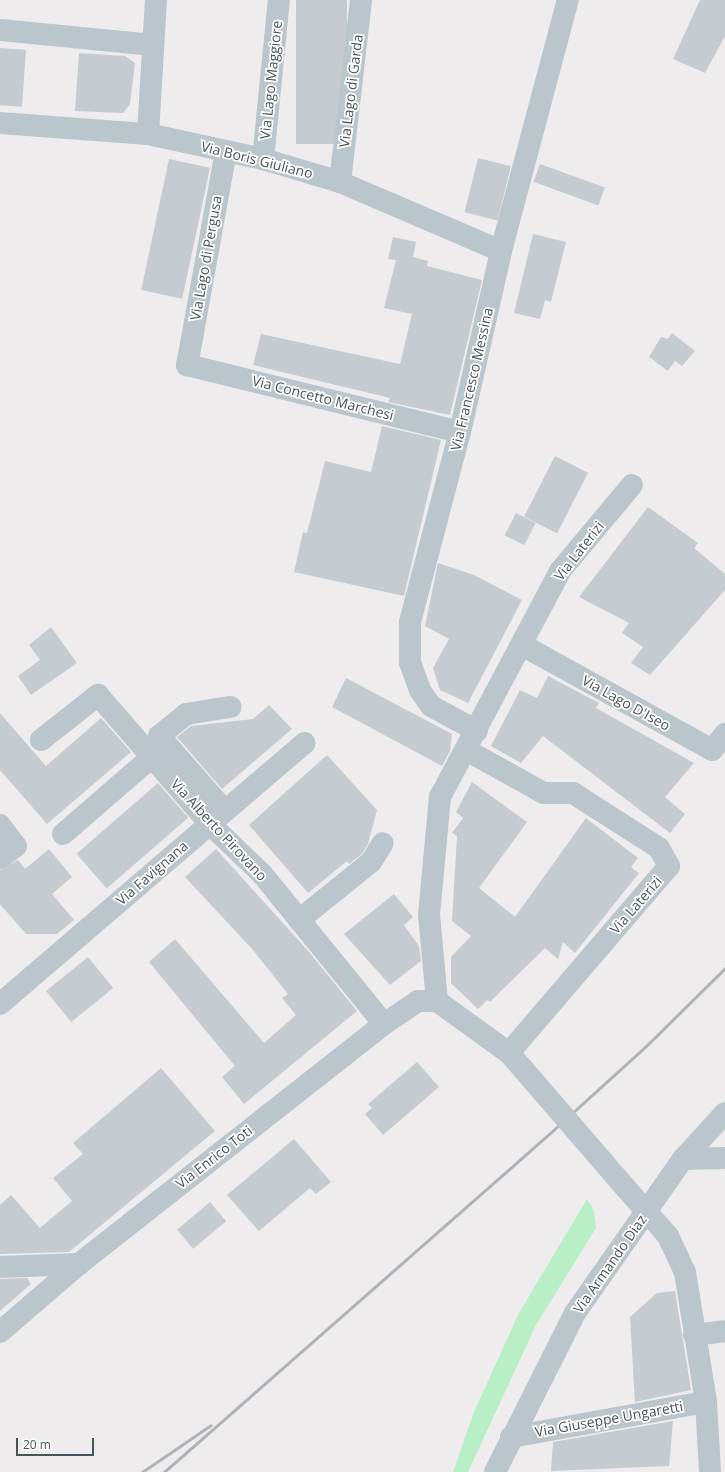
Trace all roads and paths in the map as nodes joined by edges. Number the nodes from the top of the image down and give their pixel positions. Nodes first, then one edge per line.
1 (156, 0) edge
2 (279, 0) edge
3 (362, 0) edge
4 (568, 0) edge
5 (0, 30) edge
6 (154, 45) junction
7 (0, 124) edge
8 (148, 134) junction
9 (226, 151) junction
10 (263, 159) junction
11 (340, 182) junction
12 (501, 251) junction
13 (187, 365) joint
14 (460, 432) junction
15 (632, 485) dead end
16 (522, 645) junction
17 (230, 707) dead end
18 (725, 734) edge
19 (41, 740) dead end
20 (471, 741) junction
21 (305, 742) dead end
22 (152, 757) junction
23 (217, 818) junction
24 (0, 825) edge
25 (63, 834) dead end
26 (383, 843) dead end
27 (0, 858) edge
28 (299, 920) junction
29 (437, 1001) junction
30 (0, 1004) edge
31 (384, 1024) junction
32 (509, 1053) junction
33 (725, 1113) edge
34 (725, 1158) edge
35 (683, 1160) junction
36 (647, 1212) junction
37 (80, 1264) junction
38 (0, 1267) edge
39 (725, 1331) edge
40 (0, 1332) edge
41 (694, 1335) junction
42 (706, 1402) junction
43 (511, 1437) junction
44 (714, 1461) edge
45 (496, 1472) edge

1 - 6 street
2 - 10 street, Via Lago Maggiore
3 - 11 street, Via Lago di Garda
4 - 12 street, Via Francesco Messina
5 - 6 street
6 - 8 street
7 - 8 street, Via Boris Giuliano
8 - 9 street, Via Boris Giuliano
9 - 10 street, Via Boris Giuliano
9 - 13 street, Via Lago di Pergusa
10 - 11 street, Via Boris Giuliano
11 - 12 street, Via Boris Giuliano
12 - 14 street, Via Francesco Messina
13 - 14 street, Via Concetto Marchesi
14 - 20 street, Via Francesco Messina
15 - 16 street, Via Laterizi
16 - 18 street, Via Lago D'Iseo
16 - 20 street, Via Laterizi
17 - 23 street
19 - 22 street, Via Alberto Pirovano
20 - 29 street, Via Laterizi
20 - 32 street, Via Laterizi
21 - 23 street, Via Favignana
22 - 23 street, Via Alberto Pirovano
22 - 25 street
23 - 28 street, Via Alberto Pirovano
23 - 30 street, Via Favignana
24 - 27 street
26 - 28 street
28 - 31 street, Via Alberto Pirovano
29 - 31 street, Via Enrico Toti
29 - 32 street
31 - 37 street, Via Enrico Toti
32 - 36 street, bridge
33 - 35 street, Via Armando Diaz
34 - 35 street
35 - 36 street, Via Armando Diaz
36 - 41 street
36 - 43 street, Via Armando Diaz
37 - 38 street
37 - 40 street, Via Enrico Toti
39 - 41 street
41 - 42 street
42 - 43 street, Via Giuseppe Ungaretti
42 - 44 street
43 - 45 street, Via Armando Diaz

